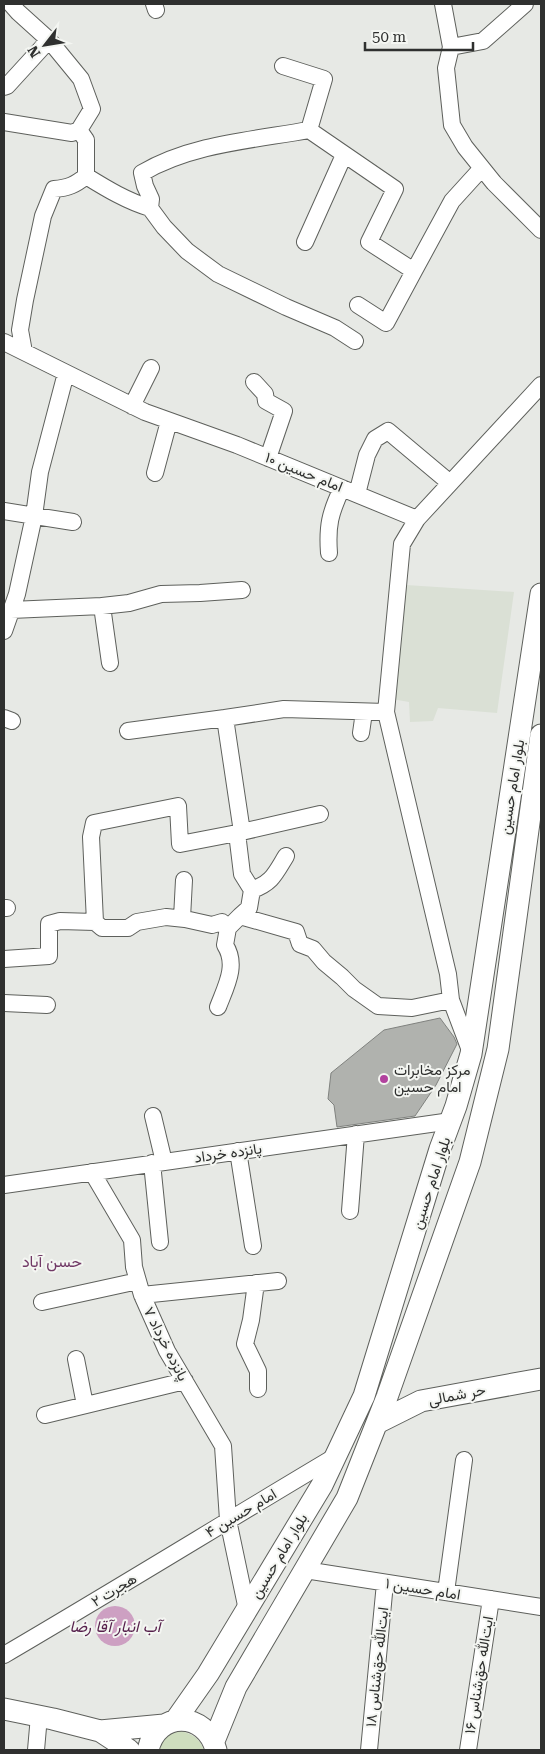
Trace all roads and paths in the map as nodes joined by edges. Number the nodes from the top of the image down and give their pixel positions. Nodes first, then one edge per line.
1 (11, 4) edge
2 (443, 4) edge
3 (525, 4) edge
4 (49, 40) junction
5 (451, 47) junction
6 (283, 66) dead end
7 (4, 87) edge
8 (4, 122) edge
9 (79, 130) junction
10 (308, 130) junction
11 (344, 154) junction
12 (482, 168) junction
13 (86, 176) junction
14 (150, 208) junction
15 (541, 230) edge
16 (305, 242) dead end
17 (414, 272) junction
18 (358, 305) dead end
19 (355, 341) dead end
20 (4, 342) edge
21 (24, 352) junction
22 (151, 368) dead end
23 (66, 373) junction
24 (254, 382) dead end
25 (541, 385) edge
26 (132, 406) junction
27 (169, 421) junction
28 (268, 458) junction
29 (155, 472) dead end
30 (450, 484) junction
31 (350, 491) junction
32 (4, 511) edge
33 (34, 516) junction
34 (417, 519) junction
35 (73, 522) dead end
36 (328, 553) dead end
37 (242, 590) dead end
38 (541, 594) edge
39 (102, 606) junction
40 (11, 610) junction
41 (4, 631) edge
42 (110, 663) dead end
43 (364, 712) junction
44 (386, 712) junction
45 (225, 718) junction
46 (128, 731) dead end
47 (361, 733) dead end
48 (541, 735) edge
49 (320, 814) dead end
50 (239, 833) junction
51 (286, 856) dead end
52 (184, 880) dead end
53 (252, 890) junction
54 (182, 918) junction
55 (96, 922) junction
56 (234, 922) junction
57 (4, 959) edge
58 (451, 1000) junction
59 (4, 1003) edge
60 (47, 1005) dead end
61 (218, 1007) dead end
62 (471, 1054) junction
63 (153, 1116) dead end
64 (452, 1121) junction
65 (356, 1134) junction
66 (238, 1151) junction
67 (158, 1162) junction
68 (92, 1172) junction
69 (4, 1184) edge
70 (350, 1211) dead end
71 (160, 1242) dead end
72 (253, 1246) dead end
73 (278, 1281) dead end
74 (256, 1283) junction
75 (140, 1288) junction
76 (42, 1302) dead end
77 (76, 1359) dead end
78 (541, 1379) edge
79 (185, 1381) junction
80 (258, 1389) dead end
81 (85, 1405) junction
82 (45, 1415) dead end
83 (377, 1423) junction
84 (336, 1456) junction
85 (464, 1460) dead end
86 (228, 1520) junction
87 (305, 1570) junction
88 (147, 1571) joint
89 (385, 1583) junction
90 (446, 1592) junction
91 (491, 1599) junction
92 (541, 1607) edge
93 (247, 1610) junction
94 (4, 1656) edge
95 (4, 1709) edge
96 (39, 1716) junction
97 (169, 1723) junction
98 (100, 1731) junction
99 (215, 1746) edge
100 (36, 1750) edge
101 (129, 1750) edge
102 (148, 1750) edge
103 (369, 1750) edge
104 (468, 1750) edge

1 - 4 street
2 - 5 street
3 - 5 street
4 - 7 street
4 - 9 street
5 - 12 street
6 - 10 street
8 - 9 street
9 - 13 street
10 - 11 street
10 - 14 street
11 - 16 street
11 - 17 street
12 - 15 street
12 - 17 street
13 - 14 street
13 - 21 street
14 - 19 street
17 - 18 street
20 - 21 street, امام حسین ۱۰
21 - 23 street, امام حسین ۱۰
22 - 26 street
23 - 26 street, امام حسین ۱۰
23 - 33 street
24 - 28 street
25 - 30 street
26 - 27 street, امام حسین ۱۰
27 - 28 street, امام حسین ۱۰
27 - 29 street
28 - 31 street, امام حسین ۱۰
30 - 31 street
30 - 34 street
31 - 34 street, امام حسین ۱۰
31 - 36 street
32 - 33 street
33 - 35 street
33 - 40 street
34 - 44 street
37 - 39 street
38 - 62 main road, بلوار امام حسین
39 - 40 street
39 - 42 street
40 - 41 street
43 - 44 street
43 - 45 street
43 - 47 street
44 - 58 street
45 - 46 street
45 - 50 street
48 - 83 main road, بلوار امام حسین
49 - 50 street
50 - 53 street
50 - 55 street
51 - 53 street
52 - 54 street
53 - 56 street
54 - 55 street
54 - 56 street
55 - 57 street
56 - 58 street
56 - 61 street
58 - 62 street
59 - 60 street
62 - 64 main road, بلوار امام حسین
63 - 67 street
64 - 65 street, پانزده خرداد
64 - 84 main road, بلوار امام حسین
65 - 66 street, پانزده خرداد
65 - 70 street
66 - 67 street, پانزده خرداد
66 - 72 street
67 - 68 street, پانزده خرداد
67 - 71 street
68 - 69 street, پانزده خرداد
68 - 75 street, پانزده خرداد ۷
73 - 74 street
74 - 75 street
74 - 80 street
75 - 76 street
75 - 79 street, پانزده خرداد ۷
77 - 81 street
78 - 83 main road, حر شمالی
79 - 81 street
79 - 86 street, پانزده خرداد ۷
81 - 82 street
83 - 87 main road, بلوار امام حسین
84 - 86 street, امام حسین ۴
84 - 93 main road, بلوار امام حسین
85 - 90 street
86 - 88 street, امام حسین ۴
86 - 93 street, پانزده خرداد ۷
87 - 89 street, امام حسین ۱
87 - 99 main road, بلوار امام حسین
88 - 94 street, هجرت ۲
89 - 90 street, امام حسین ۱
89 - 103 street, ایت‌الله حق‌شناس ۱۸
90 - 91 street, امام حسین ۱
91 - 92 street, امام حسین ۱
91 - 104 street, ایت‌الله حق‌شناس ۱۶
93 - 97 main road, بلوار امام حسین
95 - 96 main road
96 - 98 main road
96 - 100 street
97 - 98 main road
97 - 99 main road
97 - 102 main road, بلوار امام حسین
98 - 101 main road

